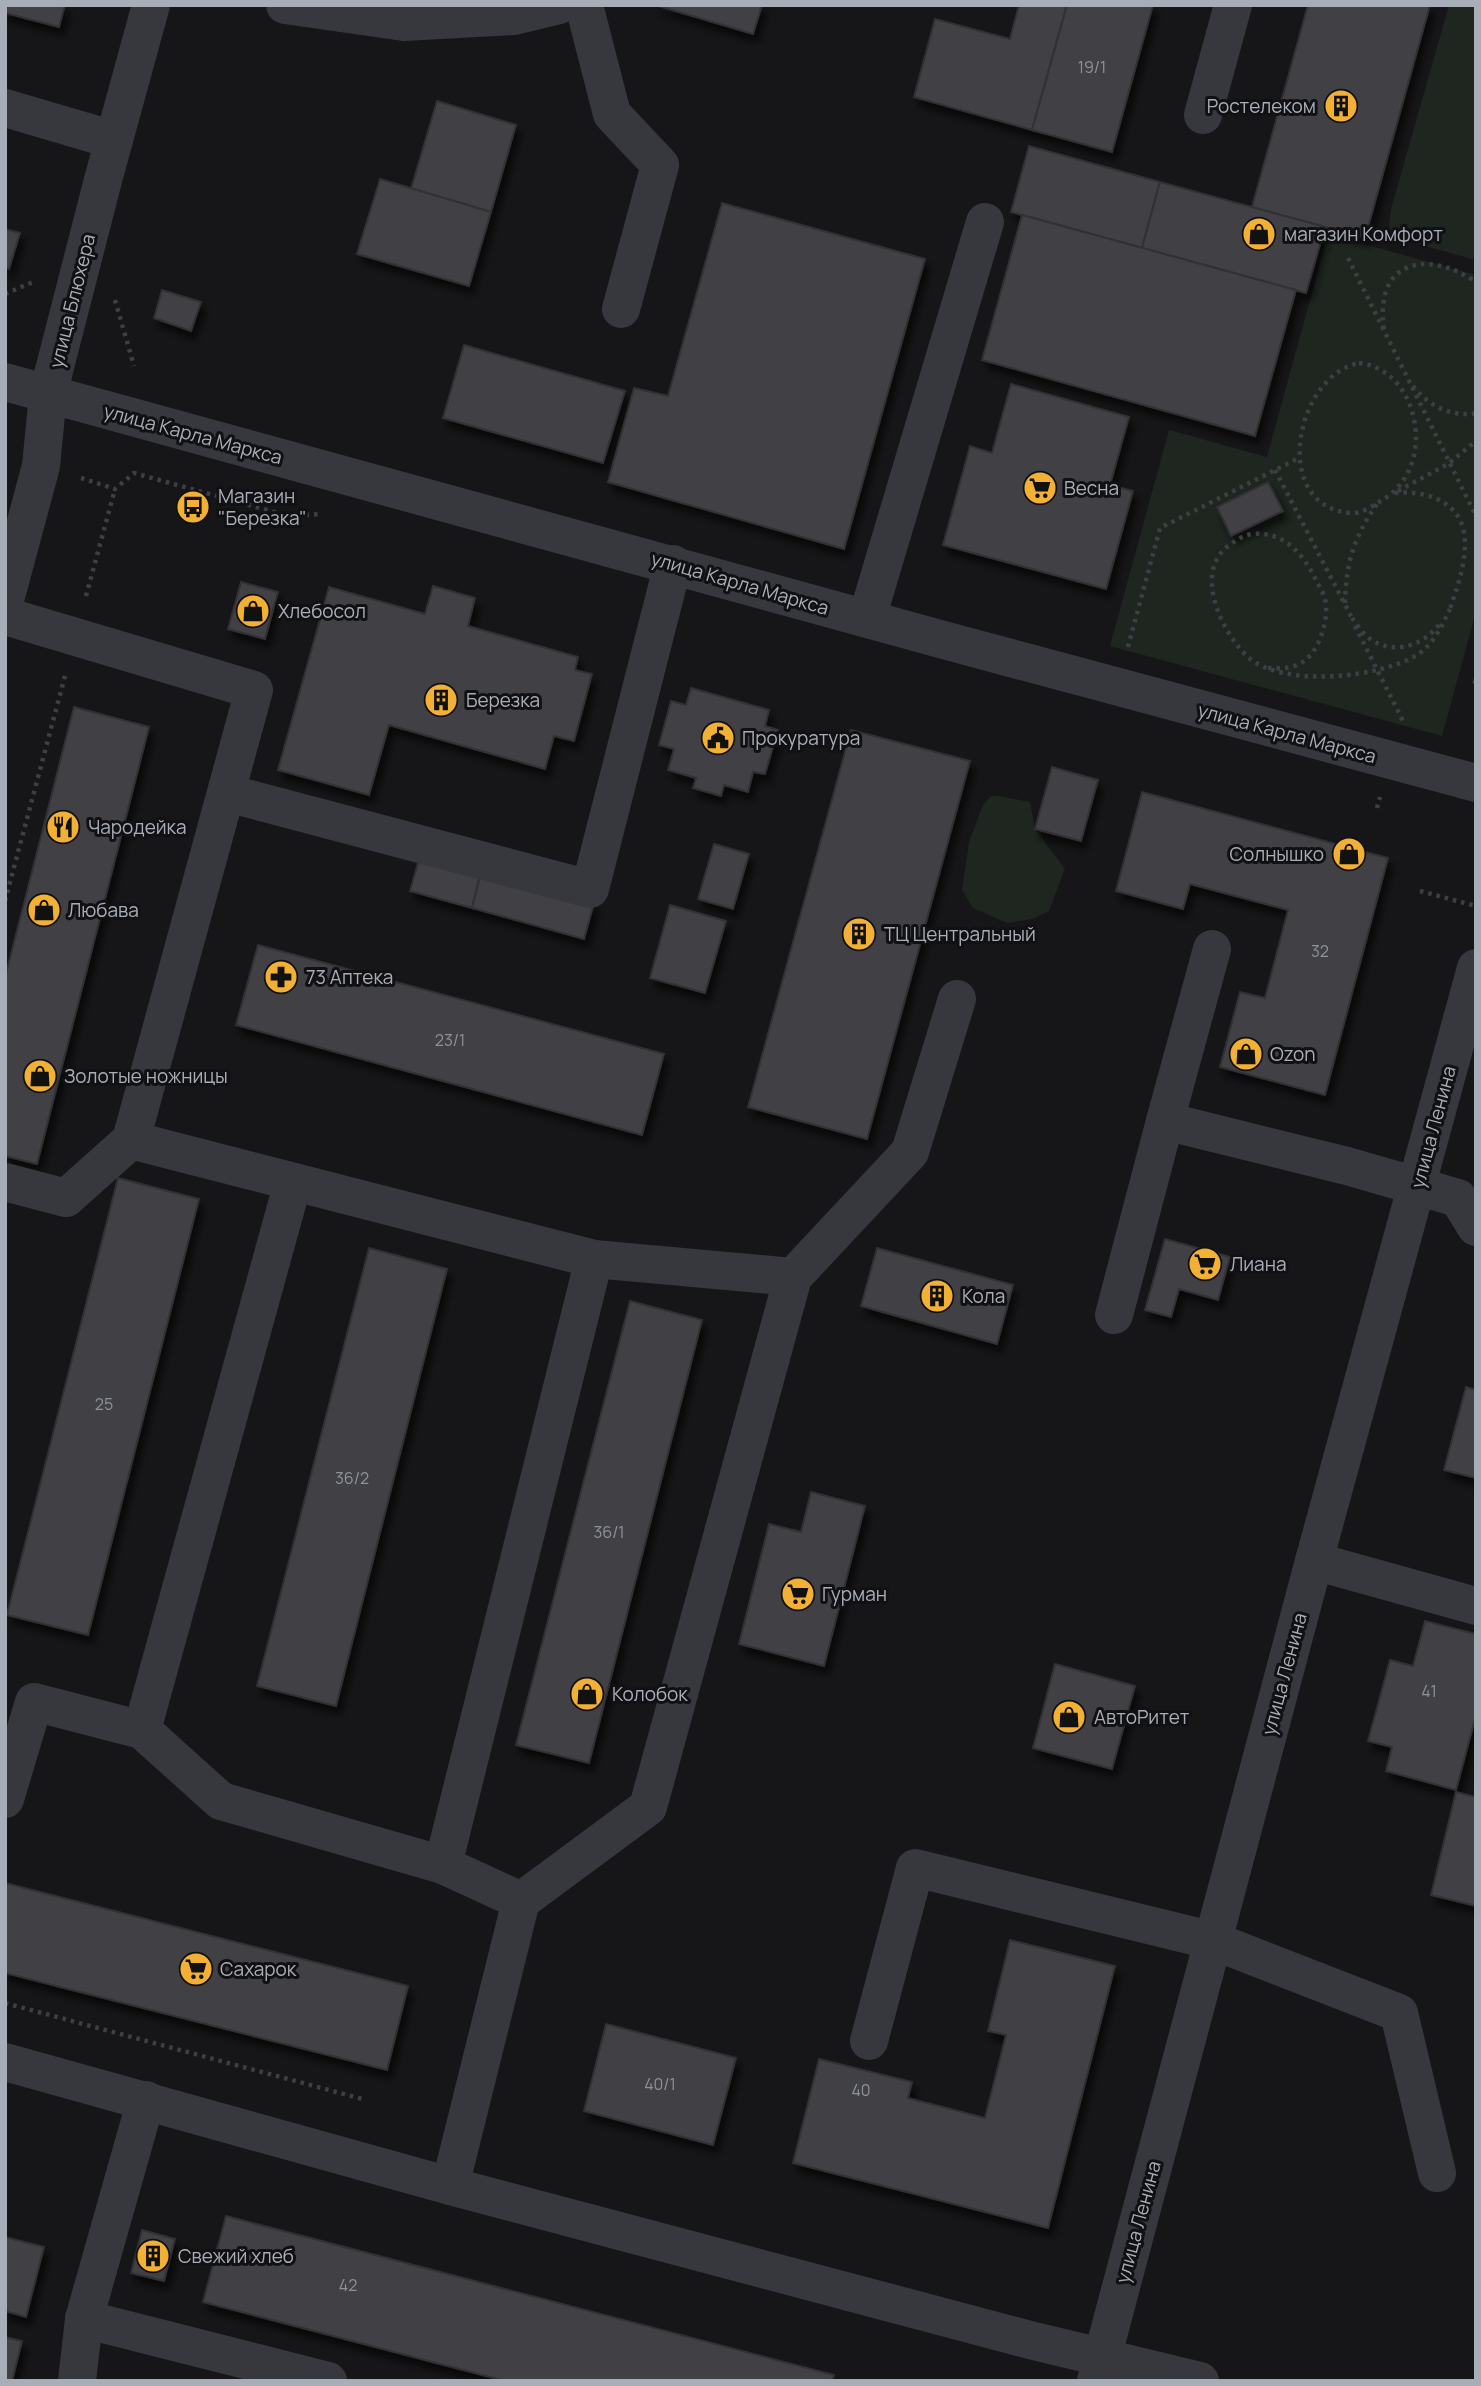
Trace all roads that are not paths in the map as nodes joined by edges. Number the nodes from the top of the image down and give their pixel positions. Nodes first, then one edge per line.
1 (151, 5) edge
2 (285, 5) edge
3 (559, 5) edge
4 (584, 5) edge
5 (1233, 5) edge
6 (406, 13) edge
7 (5, 108) edge
8 (1203, 115) dead end
9 (114, 140) junction
10 (985, 222) dead end
11 (621, 309) dead end
12 (5, 382) edge
13 (48, 394) junction
14 (673, 564) junction
15 (5, 600) edge
16 (5, 616) edge
17 (867, 618) junction
18 (1476, 783) edge
19 (227, 793) junction
20 (1212, 949) dead end
21 (1476, 968) edge
22 (957, 999) dead end
23 (1165, 1121) junction
24 (131, 1140) junction
25 (5, 1182) edge
26 (293, 1182) junction
27 (1417, 1186) junction
28 (1476, 1227) edge
29 (594, 1259) junction
30 (793, 1277) junction
31 (1114, 1315) dead end
32 (1314, 1561) junction
33 (1476, 1606) edge
34 (142, 1730) junction
35 (5, 1799) edge
36 (443, 1865) junction
37 (521, 1901) junction
38 (1214, 1941) junction
39 (869, 2041) dead end
40 (5, 2062) edge
41 (146, 2100) junction
42 (1437, 2173) dead end
43 (450, 2186) junction
44 (85, 2319) junction
45 (1099, 2369) edge
46 (308, 2378) edge
47 (54, 2381) edge
48 (76, 2381) edge
49 (1200, 2381) edge

1 - 9 street, улица Блюхера
2 - 6 street
3 - 6 street
4 - 11 street
5 - 8 street
7 - 9 street
9 - 13 street, улица Блюхера
10 - 17 street
12 - 13 street, улица Карла Маркса
13 - 14 street, улица Карла Маркса
13 - 15 street, улица Блюхера
14 - 17 street, улица Карла Маркса
14 - 19 street
16 - 19 street
17 - 18 street, улица Карла Маркса
19 - 24 street
20 - 23 street
21 - 27 street, улица Ленина
22 - 30 street
23 - 27 street
23 - 31 street
24 - 25 street
24 - 26 street
26 - 29 street
26 - 34 street
27 - 28 street
27 - 32 street, улица Ленина
29 - 30 street
29 - 36 street
30 - 37 street
32 - 33 street
32 - 38 street, улица Ленина
34 - 35 street
34 - 36 street
36 - 37 street
37 - 43 street
38 - 39 street
38 - 42 street
38 - 45 street, улица Ленина
40 - 41 street
41 - 43 street
41 - 44 street
43 - 45 street
44 - 46 street
44 - 47 street
44 - 48 street
45 - 49 street

